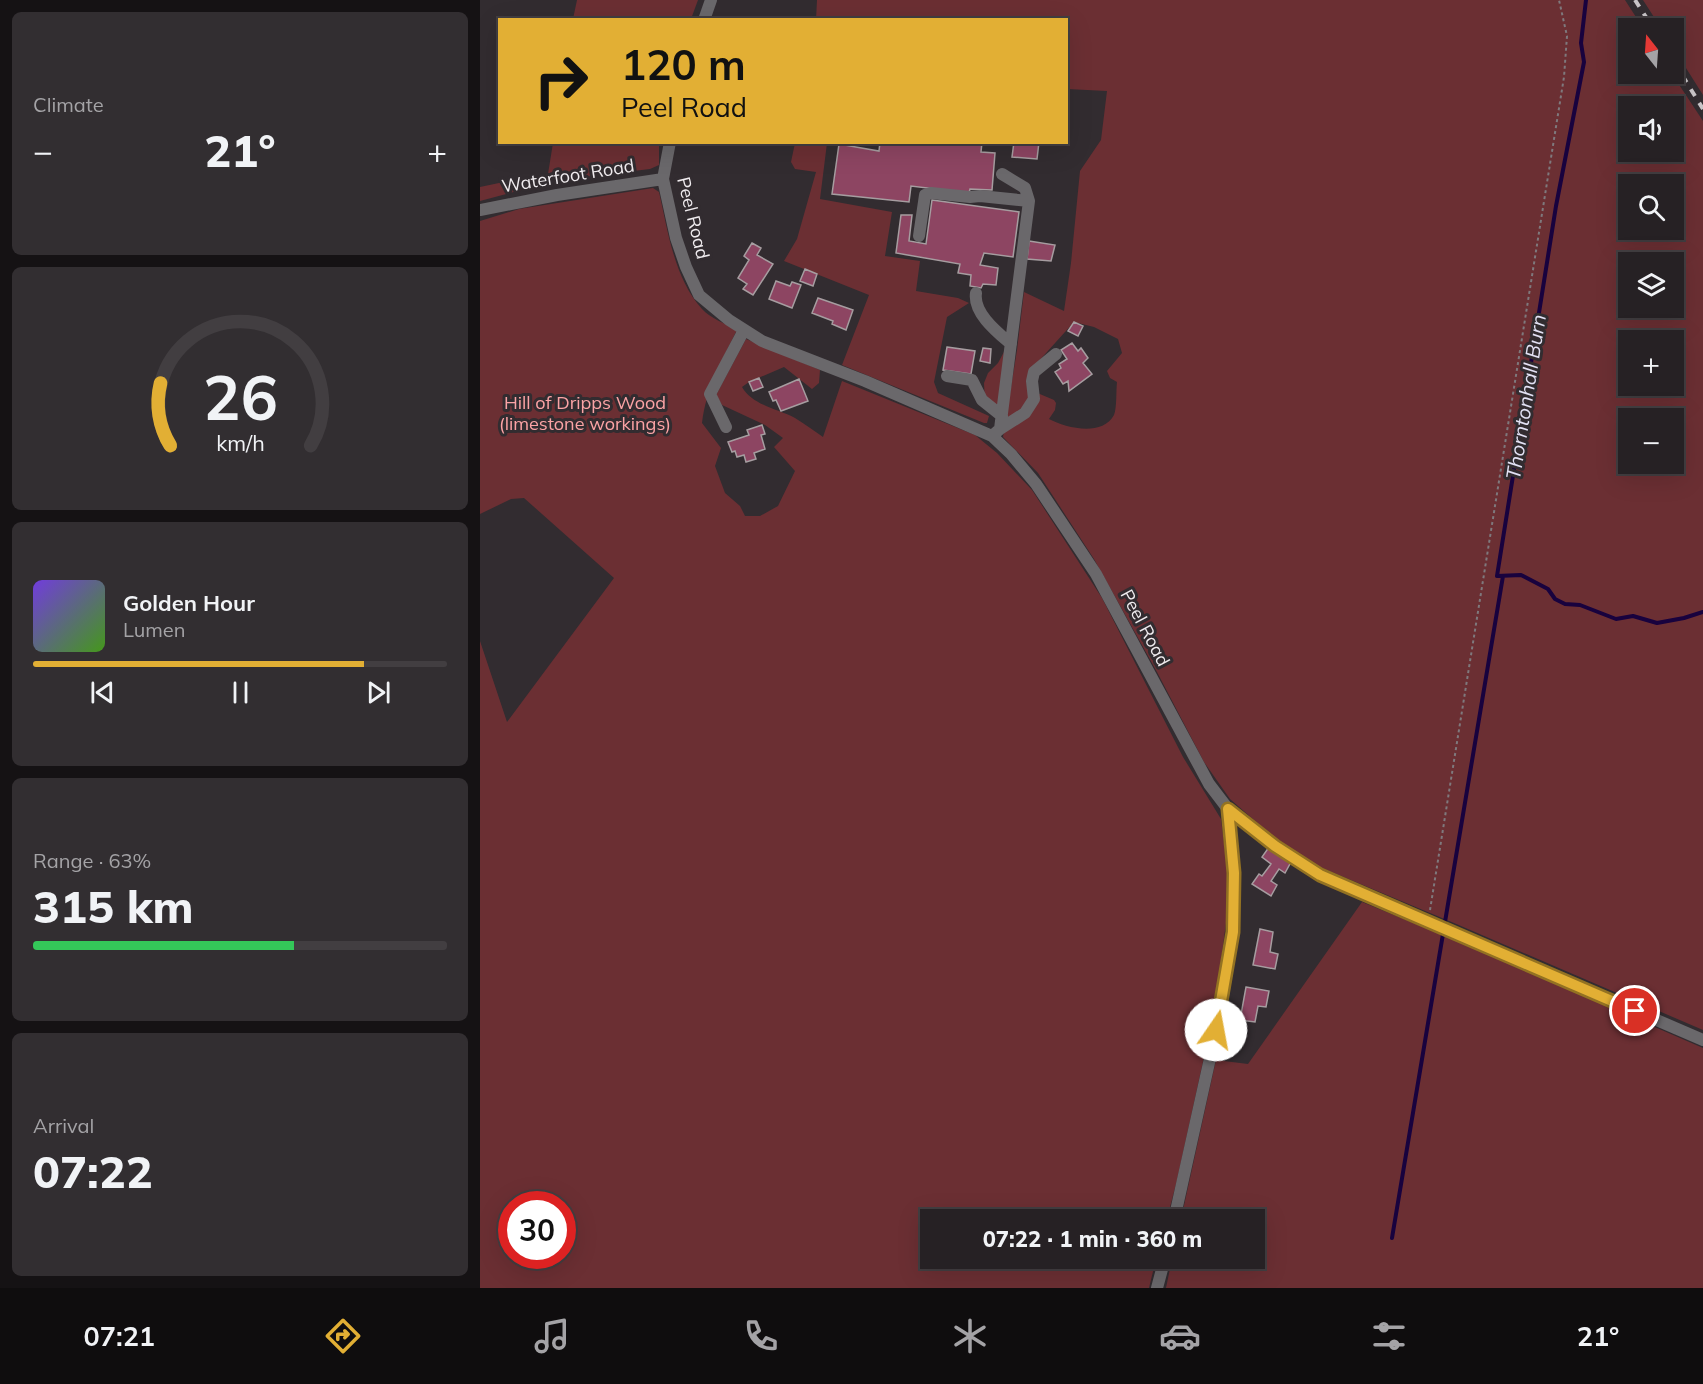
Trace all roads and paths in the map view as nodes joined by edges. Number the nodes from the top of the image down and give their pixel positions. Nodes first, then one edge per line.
1 (711, 0) edge
2 (1559, 0) edge
3 (705, 18) edge
4 (670, 144) edge
5 (1002, 174) dead end
6 (663, 179) junction
7 (1029, 201) junction
8 (480, 210) edge
9 (919, 236) dead end
10 (976, 293) dead end
11 (744, 330) junction
12 (1011, 344) junction
13 (1056, 354) dead end
14 (947, 376) dead end
15 (1002, 416) junction
16 (726, 427) dead end
17 (996, 432) junction
18 (1228, 809) junction
19 (1438, 926) junction
20 (1703, 1040) edge
21 (1176, 1209) edge
22 (1162, 1269) edge
23 (1157, 1288) edge

1 - 3 street
2 - 19 path
4 - 6 street, Peel Road
5 - 7 street
6 - 8 street, Waterfoot Road
6 - 11 street, Peel Road
7 - 9 street
7 - 12 street
10 - 12 street
11 - 16 street
11 - 17 street, Peel Road
12 - 15 street
13 - 17 street
14 - 15 street
15 - 17 street
17 - 18 street, Peel Road
18 - 19 street, Peel Road
18 - 21 street
19 - 20 street, Peel Road
22 - 23 street

